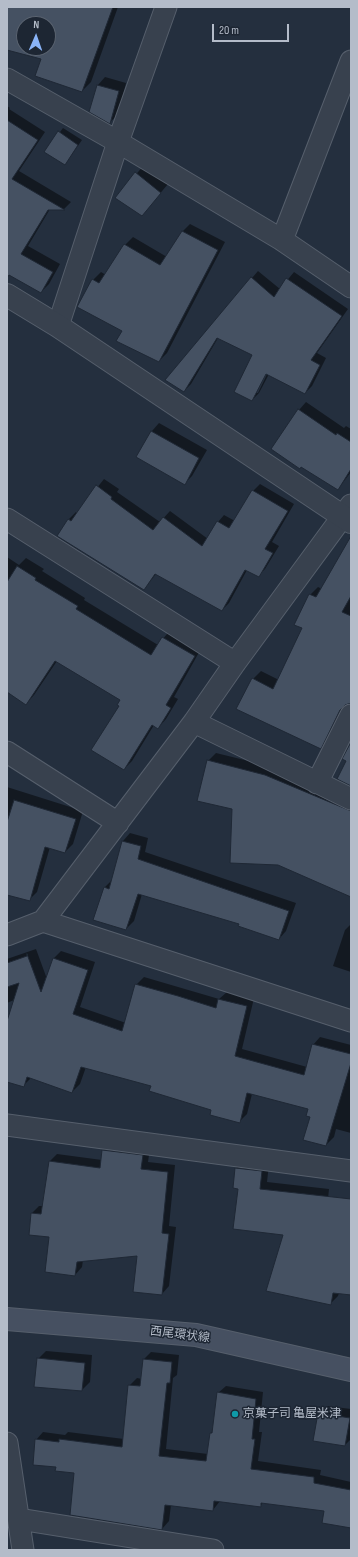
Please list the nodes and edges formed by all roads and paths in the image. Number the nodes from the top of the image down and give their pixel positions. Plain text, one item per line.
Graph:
1 (166, 7) edge
2 (349, 73) edge
3 (7, 79) edge
4 (118, 142) junction
5 (282, 240) junction
6 (351, 287) edge
7 (7, 295) edge
8 (58, 326) junction
9 (348, 515) edge
10 (7, 519) edge
11 (235, 663) junction
12 (351, 715) edge
13 (194, 722) junction
14 (7, 752) edge
15 (317, 783) junction
16 (351, 799) edge
17 (118, 822) junction
18 (43, 921) junction
19 (7, 935) edge
20 (351, 1021) edge
21 (7, 1125) edge
22 (351, 1171) edge
23 (7, 1319) edge
24 (351, 1370) edge
25 (7, 1443) edge
26 (19, 1519) junction
27 (23, 1550) edge
28 (213, 1550) edge

1 - 4 street
2 - 5 street
3 - 4 street
4 - 5 street
4 - 8 street
5 - 6 street
7 - 8 street
8 - 9 street
9 - 11 street
10 - 11 street
11 - 13 street
12 - 15 street
13 - 15 street
13 - 17 street
14 - 17 street
15 - 16 street
17 - 18 street
18 - 19 street
18 - 20 street
21 - 22 street
23 - 24 main road, 西尾環状線
25 - 26 street
26 - 27 street
26 - 28 street

